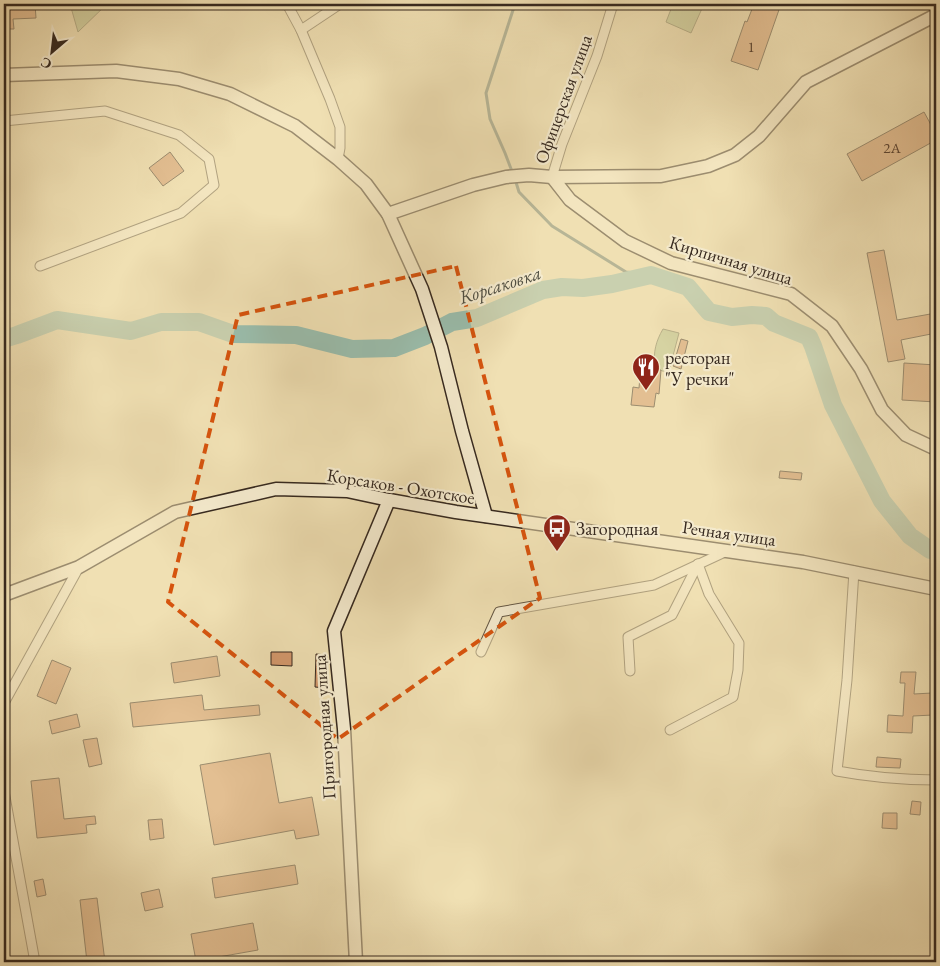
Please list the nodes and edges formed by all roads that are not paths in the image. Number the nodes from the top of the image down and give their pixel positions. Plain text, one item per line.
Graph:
1 (287, 4) edge
2 (340, 4) edge
3 (613, 4) edge
4 (936, 15) edge
5 (301, 30) junction
6 (4, 75) edge
7 (4, 121) edge
8 (338, 159) junction
9 (552, 177) junction
10 (388, 214) junction
11 (40, 266) dead end
12 (936, 449) edge
13 (389, 500) junction
14 (486, 516) junction
15 (728, 551) junction
16 (698, 564) junction
17 (78, 567) junction
18 (854, 571) junction
19 (936, 589) edge
20 (4, 595) edge
21 (481, 652) dead end
22 (630, 671) dead end
23 (4, 703) edge
24 (670, 730) dead end
25 (936, 780) edge
26 (4, 791) edge
27 (35, 962) edge
28 (356, 962) edge

1 - 5 street
2 - 5 street
3 - 9 street, Офицерская улица
4 - 9 street
5 - 8 street
6 - 8 street
7 - 11 street
8 - 10 street
9 - 10 street
9 - 12 street, Кирпичная улица
10 - 14 street
13 - 14 street, Корсаков - Охотское
13 - 17 street, Корсаков - Охотское
13 - 28 street, Пригородная улица
14 - 15 street, Речная улица
15 - 16 street
15 - 18 street, Речная улица
16 - 21 street
16 - 22 street
16 - 24 street
17 - 20 street, Корсаков - Охотское
17 - 23 street
18 - 19 street, Речная улица
18 - 25 street
26 - 27 street

